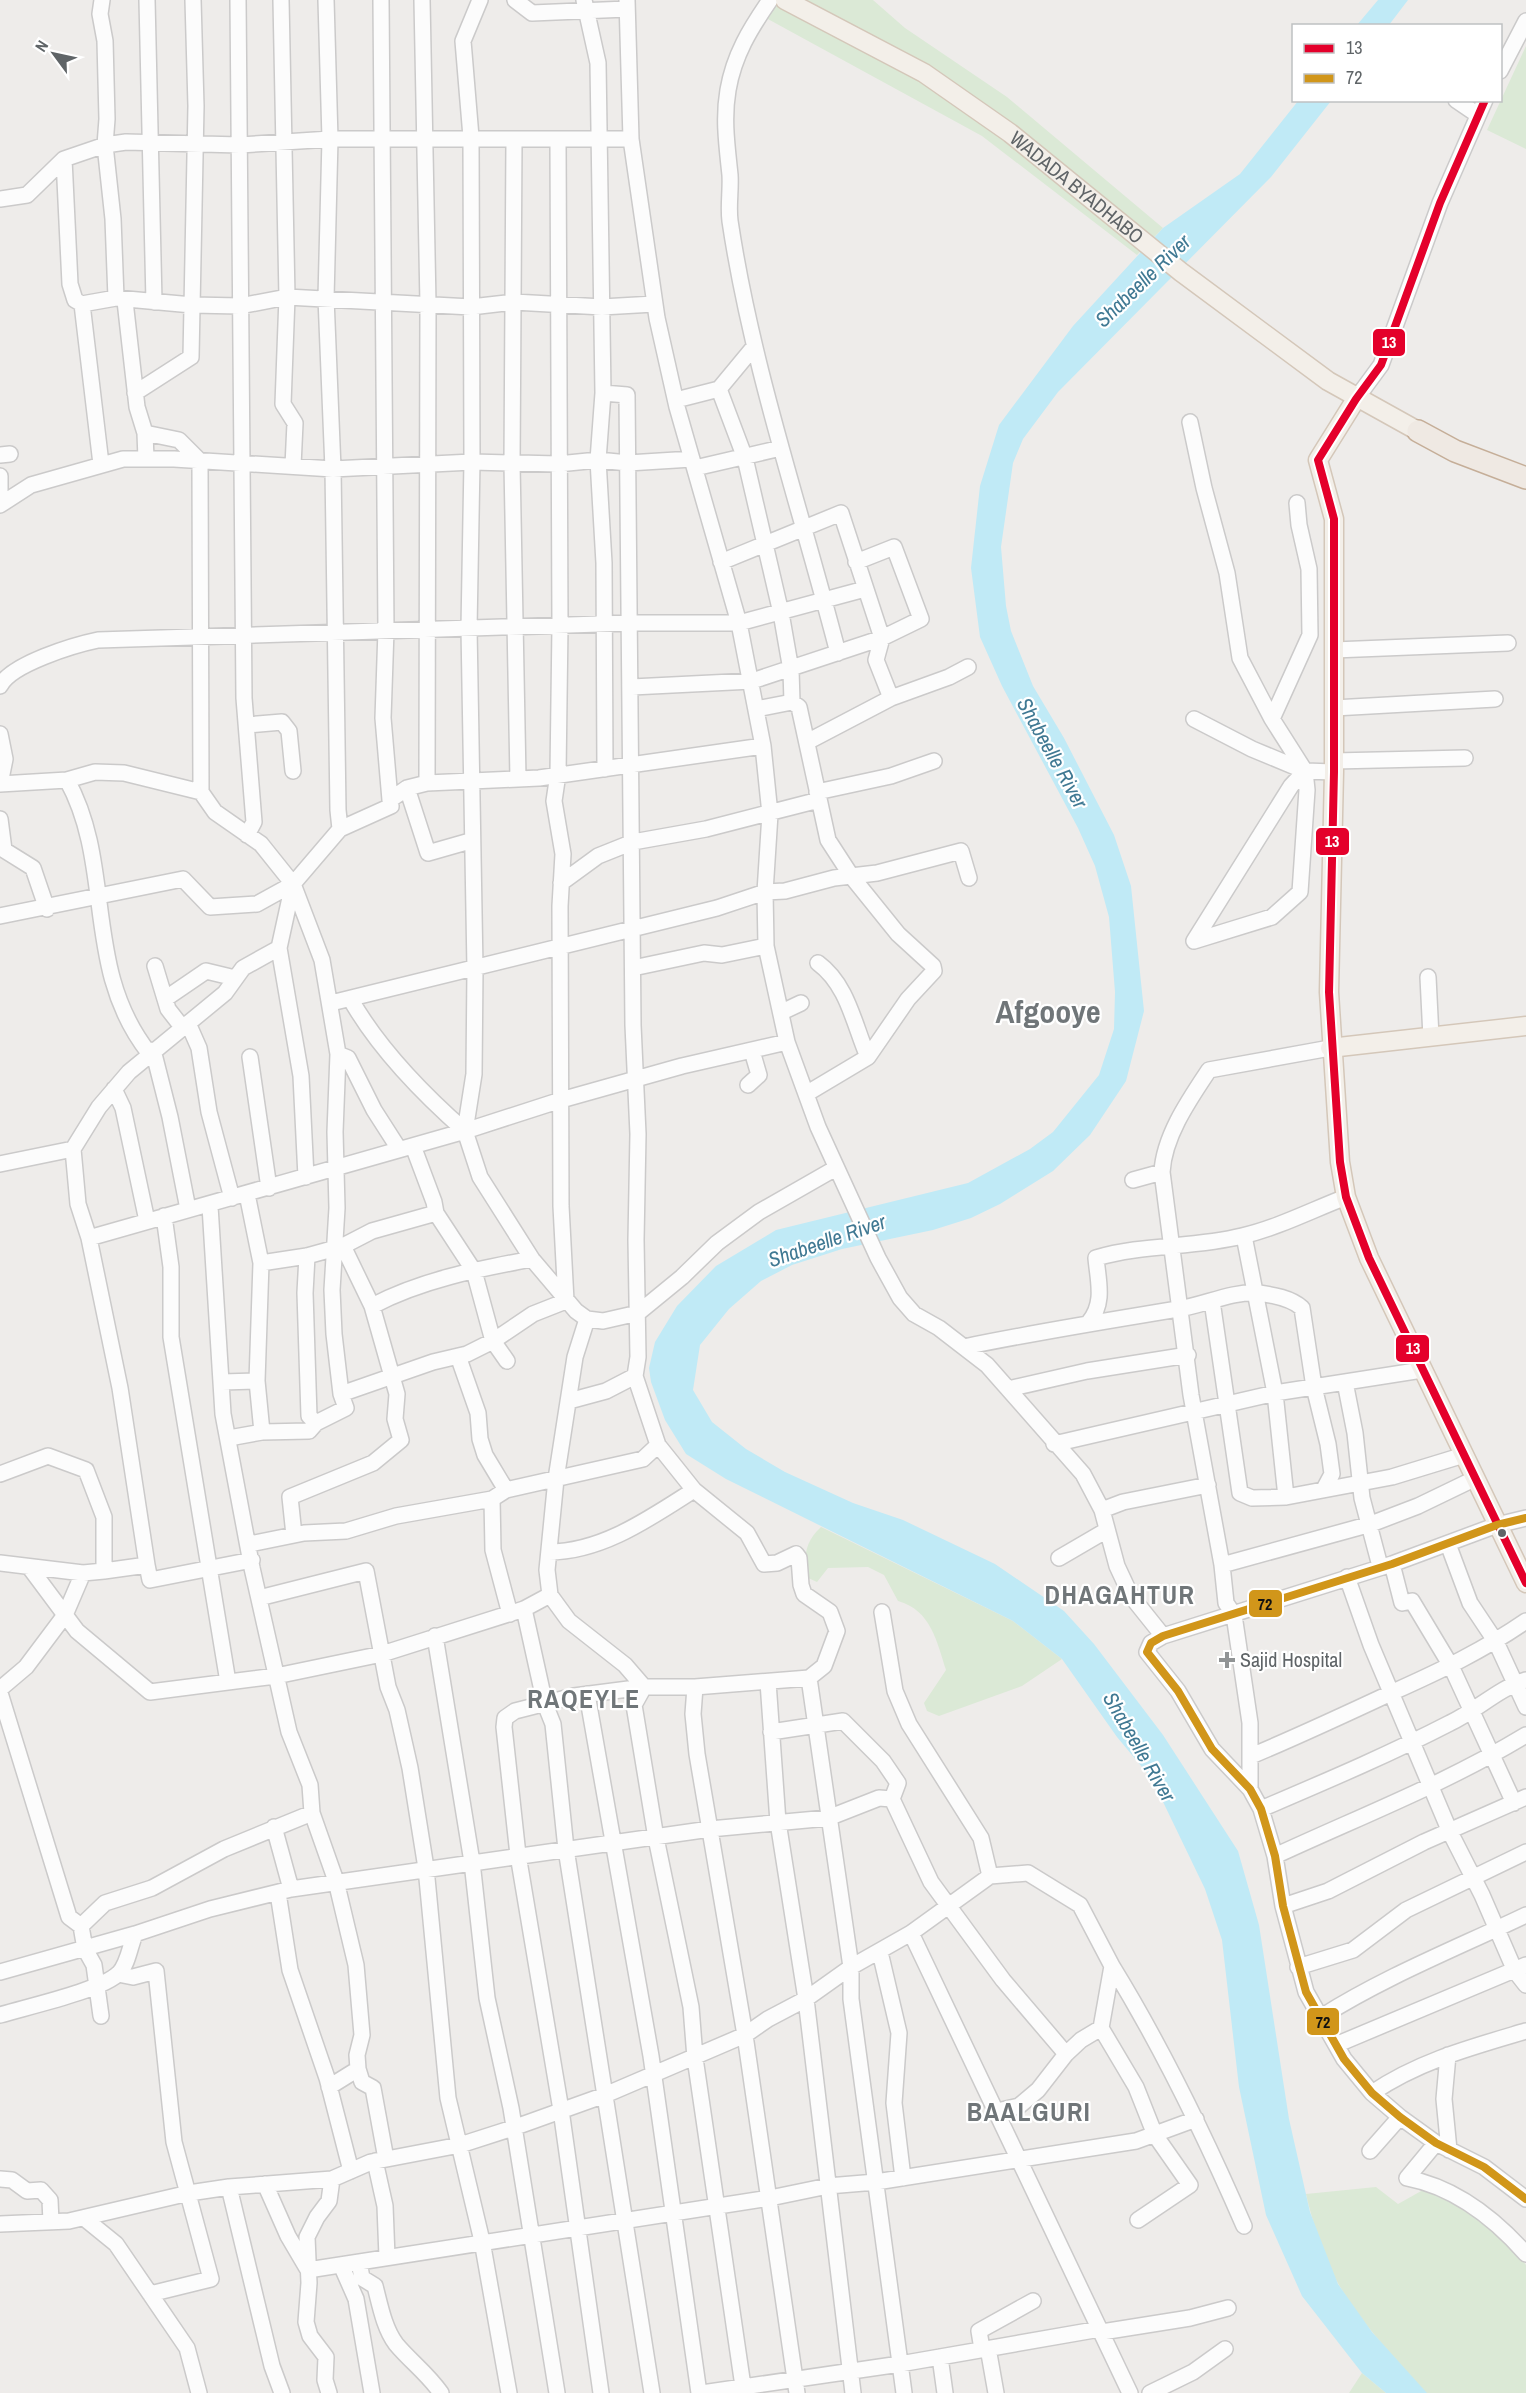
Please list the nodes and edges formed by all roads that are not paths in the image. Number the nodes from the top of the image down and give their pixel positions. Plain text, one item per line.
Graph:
1 (102, 0) edge
2 (147, 0) edge
3 (194, 0) edge
4 (238, 0) edge
5 (281, 0) edge
6 (326, 0) edge
7 (381, 0) edge
8 (422, 0) edge
9 (480, 0) edge
10 (515, 0) edge
11 (770, 0) edge
12 (784, 0) edge
13 (584, 4) edge
14 (627, 4) edge
15 (1526, 21) edge
16 (1502, 67) edge
17 (1451, 102) edge
18 (1482, 107) edge
19 (471, 137) junction
20 (330, 139) junction
21 (381, 139) junction
22 (631, 139) junction
23 (425, 140) junction
24 (514, 140) junction
25 (599, 140) junction
26 (283, 141) junction
27 (558, 141) junction
28 (149, 142) junction
29 (195, 143) junction
30 (105, 145) junction
31 (240, 145) junction
32 (64, 159) junction
33 (0, 199) edge
34 (287, 297) junction
35 (327, 298) junction
36 (121, 299) junction
37 (154, 302) junction
38 (514, 302) junction
39 (382, 303) junction
40 (428, 303) junction
41 (559, 303) junction
42 (82, 304) junction
43 (654, 304) junction
44 (192, 305) junction
45 (240, 306) junction
46 (471, 306) junction
47 (602, 307) junction
48 (753, 348) junction
49 (719, 389) junction
50 (135, 393) junction
51 (603, 393) junction
52 (1356, 399) junction
53 (676, 400) junction
54 (1190, 422) dead end
55 (1418, 431) junction
56 (145, 433) junction
57 (782, 448) junction
58 (745, 458) junction
59 (146, 459) junction
60 (598, 460) junction
61 (200, 461) junction
62 (472, 462) junction
63 (426, 463) junction
64 (628, 463) junction
65 (693, 463) junction
66 (101, 464) junction
67 (241, 464) junction
68 (512, 464) junction
69 (558, 464) junction
70 (384, 465) junction
71 (293, 466) junction
72 (1526, 466) edge
73 (333, 469) junction
74 (0, 476) edge
75 (1526, 478) edge
76 (0, 500) edge
77 (1297, 503) dead end
78 (0, 505) edge
79 (805, 528) junction
80 (765, 545) junction
81 (721, 562) junction
82 (856, 562) junction
83 (865, 589) junction
84 (825, 600) junction
85 (781, 613) junction
86 (630, 623) junction
87 (739, 623) junction
88 (603, 625) junction
89 (560, 626) junction
90 (469, 628) junction
91 (427, 629) junction
92 (516, 629) junction
93 (386, 630) junction
94 (336, 632) junction
95 (245, 634) junction
96 (200, 636) junction
97 (882, 638) junction
98 (1508, 643) dead end
99 (1334, 650) junction
100 (838, 653) junction
101 (968, 666) dead end
102 (791, 670) junction
103 (752, 681) junction
104 (0, 686) edge
105 (632, 687) junction
106 (891, 698) junction
107 (1495, 699) dead end
108 (792, 702) junction
109 (1334, 708) junction
110 (756, 709) junction
111 (1194, 719) dead end
112 (1272, 719) junction
113 (247, 725) junction
114 (0, 734) edge
115 (807, 742) junction
116 (763, 746) junction
117 (1465, 758) dead end
118 (934, 761) dead end
119 (632, 767) junction
120 (1334, 767) junction
121 (605, 769) junction
122 (293, 771) dead end
123 (1305, 771) junction
124 (558, 774) junction
125 (518, 779) junction
126 (67, 780) junction
127 (473, 782) junction
128 (427, 783) junction
129 (0, 784) edge
130 (407, 788) junction
131 (201, 792) junction
132 (818, 796) junction
133 (390, 800) junction
134 (770, 814) junction
135 (0, 819) edge
136 (340, 829) junction
137 (248, 835) junction
138 (470, 841) junction
139 (633, 842) junction
140 (852, 877) junction
141 (969, 878) dead end
142 (561, 883) junction
143 (293, 884) junction
144 (765, 892) junction
145 (97, 897) junction
146 (47, 909) junction
147 (0, 916) edge
148 (633, 930) junction
149 (766, 946) junction
150 (560, 947) junction
151 (279, 948) junction
152 (818, 963) dead end
153 (155, 966) dead end
154 (633, 968) junction
155 (474, 969) junction
156 (1428, 977) dead end
157 (235, 978) junction
158 (165, 999) junction
159 (351, 1000) junction
160 (331, 1003) junction
161 (801, 1003) dead end
162 (782, 1012) junction
163 (185, 1025) junction
164 (1526, 1026) edge
165 (1431, 1037) junction
166 (787, 1042) junction
167 (1330, 1048) junction
168 (752, 1051) junction
169 (151, 1052) junction
170 (338, 1054) junction
171 (250, 1057) dead end
172 (868, 1058) junction
173 (637, 1079) junction
174 (748, 1085) dead end
175 (114, 1089) junction
176 (807, 1094) junction
177 (561, 1100) junction
178 (465, 1131) junction
179 (406, 1147) junction
180 (73, 1149) junction
181 (0, 1164) edge
182 (337, 1167) junction
183 (837, 1168) junction
184 (1162, 1172) junction
185 (306, 1176) junction
186 (1133, 1180) dead end
187 (269, 1188) junction
188 (240, 1196) junction
189 (1346, 1197) junction
190 (210, 1206) junction
191 (188, 1209) junction
192 (436, 1213) junction
193 (164, 1216) junction
194 (147, 1221) junction
195 (1244, 1236) junction
196 (89, 1238) junction
197 (338, 1247) junction
198 (1172, 1248) junction
199 (307, 1256) junction
200 (532, 1259) junction
201 (261, 1263) junction
202 (474, 1271) junction
203 (1258, 1293) junction
204 (566, 1301) junction
205 (1212, 1301) junction
206 (372, 1306) junction
207 (1180, 1309) junction
208 (638, 1313) junction
209 (587, 1319) junction
210 (1089, 1322) junction
211 (493, 1341) junction
212 (964, 1347) junction
213 (1188, 1355) junction
214 (458, 1356) junction
215 (507, 1361) dead end
216 (1422, 1370) junction
217 (635, 1376) junction
218 (393, 1377) junction
219 (257, 1381) junction
220 (222, 1382) junction
221 (1345, 1382) junction
222 (1314, 1387) junction
223 (1008, 1389) junction
224 (1275, 1393) junction
225 (341, 1394) junction
226 (569, 1401) junction
227 (1227, 1404) junction
228 (1195, 1411) junction
229 (316, 1423) junction
230 (262, 1432) junction
231 (229, 1438) junction
232 (1054, 1444) junction
233 (658, 1445) junction
234 (1464, 1455) junction
235 (0, 1474) edge
236 (1476, 1478) junction
237 (556, 1479) junction
238 (1360, 1481) junction
239 (1208, 1485) junction
240 (1324, 1489) junction
241 (506, 1490) junction
242 (694, 1490) junction
243 (1286, 1497) junction
244 (492, 1499) junction
245 (1102, 1510) junction
246 (1526, 1518) edge
247 (1371, 1524) junction
248 (1497, 1525) junction
249 (1107, 1530) junction
250 (294, 1535) junction
251 (1448, 1544) junction
252 (251, 1552) junction
253 (549, 1552) junction
254 (1059, 1558) dead end
255 (0, 1563) edge
256 (147, 1564) junction
257 (1222, 1565) junction
258 (1386, 1565) junction
259 (30, 1568) junction
260 (209, 1568) junction
261 (105, 1571) junction
262 (83, 1573) junction
263 (1524, 1574) edge
264 (1347, 1577) junction
265 (549, 1595) junction
266 (259, 1598) junction
267 (517, 1611) junction
268 (882, 1612) dead end
269 (65, 1615) junction
270 (1234, 1615) junction
271 (1526, 1621) edge
272 (435, 1635) junction
273 (1164, 1636) junction
274 (1496, 1642) junction
275 (382, 1654) junction
276 (1451, 1666) junction
277 (276, 1676) junction
278 (809, 1678) junction
279 (228, 1682) junction
280 (768, 1682) junction
281 (1520, 1682) edge
282 (644, 1687) junction
283 (695, 1688) junction
284 (0, 1691) edge
285 (1393, 1692) junction
286 (587, 1694) junction
287 (545, 1704) junction
288 (1526, 1707) edge
289 (1471, 1713) junction
290 (817, 1725) junction
291 (771, 1732) junction
292 (1526, 1735) edge
293 (1412, 1743) junction
294 (1492, 1755) junction
295 (1251, 1756) junction
296 (1430, 1785) junction
297 (1250, 1789) junction
298 (892, 1799) junction
299 (1520, 1800) edge
300 (1261, 1809) junction
301 (312, 1813) junction
302 (828, 1818) junction
303 (778, 1822) junction
304 (274, 1827) junction
305 (710, 1829) junction
306 (1450, 1832) junction
307 (656, 1838) junction
308 (612, 1843) junction
309 (566, 1849) junction
310 (1526, 1852) edge
311 (518, 1855) junction
312 (1275, 1856) junction
313 (472, 1862) junction
314 (426, 1868) junction
315 (990, 1876) junction
316 (1472, 1876) junction
317 (336, 1881) junction
318 (284, 1891) junction
319 (948, 1905) junction
320 (1283, 1906) junction
321 (1526, 1915) edge
322 (81, 1926) junction
323 (1496, 1929) junction
324 (910, 1933) junction
325 (135, 1934) junction
326 (85, 1949) junction
327 (880, 1952) junction
328 (1112, 1966) junction
329 (851, 1967) junction
330 (1298, 1967) junction
331 (1521, 1968) edge
332 (0, 1972) edge
333 (118, 1974) junction
334 (97, 1985) junction
335 (1526, 1985) edge
336 (806, 1999) junction
337 (0, 2015) edge
338 (101, 2016) dead end
339 (1321, 2017) junction
340 (1101, 2028) junction
341 (1526, 2031) edge
342 (745, 2035) junction
343 (1338, 2044) junction
344 (1065, 2054) junction
345 (1448, 2055) junction
346 (695, 2058) junction
347 (358, 2069) junction
348 (652, 2075) junction
349 (329, 2087) junction
350 (1372, 2093) junction
351 (605, 2095) junction
352 (561, 2110) junction
353 (997, 2111) junction
354 (1400, 2117) junction
355 (1196, 2119) junction
356 (513, 2128) junction
357 (1155, 2135) junction
358 (460, 2145) junction
359 (1443, 2146) junction
360 (1370, 2151) dead end
361 (1020, 2159) junction
362 (380, 2160) junction
363 (351, 2171) junction
364 (903, 2178) junction
365 (0, 2179) edge
366 (332, 2179) junction
367 (876, 2182) junction
368 (264, 2184) junction
369 (828, 2186) junction
370 (229, 2187) junction
371 (189, 2193) junction
372 (770, 2198) junction
373 (1526, 2199) edge
374 (718, 2205) junction
375 (671, 2212) junction
376 (84, 2218) junction
377 (1138, 2220) dead end
378 (625, 2221) junction
379 (51, 2222) junction
380 (0, 2223) edge
381 (1244, 2226) dead end
382 (578, 2227) junction
383 (530, 2235) junction
384 (482, 2241) junction
385 (1526, 2254) edge
386 (387, 2257) junction
387 (359, 2262) junction
388 (341, 2265) junction
389 (308, 2270) junction
390 (150, 2294) junction
391 (1033, 2301) dead end
392 (1228, 2308) dead end
393 (1101, 2331) junction
394 (985, 2349) junction
395 (1225, 2349) dead end
396 (940, 2358) junction
397 (900, 2364) junction
398 (850, 2370) junction
399 (796, 2385) edge
400 (744, 2389) edge
401 (199, 2393) edge
402 (282, 2393) edge
403 (329, 2393) edge
404 (372, 2393) edge
405 (441, 2393) edge
406 (509, 2393) edge
407 (557, 2393) edge
408 (601, 2393) edge
409 (652, 2393) edge
410 (701, 2393) edge
411 (853, 2393) edge
412 (904, 2393) edge
413 (945, 2393) edge
414 (996, 2393) edge
415 (1130, 2393) edge
416 (1150, 2393) edge

1 - 30 street
2 - 28 street
3 - 29 street
4 - 31 street
5 - 26 street
6 - 20 street
7 - 21 street
8 - 23 street
9 - 19 street
10 - 13 street
11 - 48 street
12 - 52 main road, WADADA BYADHABO
13 - 14 street
13 - 25 street
14 - 22 street
15 - 16 street
17 - 18 street
18 - 52 street
19 - 23 street
19 - 24 street
19 - 46 street
20 - 21 street
20 - 26 street
20 - 35 street
21 - 23 street
21 - 39 street
22 - 25 street
22 - 43 street
23 - 40 street
24 - 27 street
24 - 38 street
25 - 27 street
25 - 47 street
26 - 31 street
26 - 34 street
27 - 41 street
28 - 29 street
28 - 30 street
28 - 37 street
29 - 31 street
29 - 44 street
30 - 32 street
30 - 36 street
31 - 45 street
32 - 33 street
32 - 42 street
34 - 35 street
34 - 45 street
34 - 71 street
35 - 39 street
35 - 73 street
36 - 37 street
36 - 42 street
36 - 50 street
37 - 44 street
38 - 41 street
38 - 46 street
38 - 68 street
39 - 40 street
39 - 70 street
40 - 46 street
40 - 63 street
41 - 47 street
41 - 69 street
42 - 66 street
43 - 47 street
43 - 53 street
44 - 45 street
44 - 50 street
45 - 67 street
46 - 62 street
47 - 51 street
48 - 49 street
48 - 57 street
49 - 53 street
49 - 58 street
50 - 56 street
51 - 60 street
51 - 64 street
52 - 55 main road, WADADA BYADHABO
52 - 99 main road
53 - 65 street
54 - 112 street
55 - 72 highway, WADADA BYADHABO
55 - 75 highway, WADADA BYADHABO
56 - 59 street
56 - 61 street
57 - 58 street
57 - 79 street
58 - 65 street
58 - 80 street
59 - 61 street
59 - 66 street
60 - 64 street
60 - 69 street
60 - 88 street
61 - 67 street
61 - 96 street
62 - 63 street
62 - 68 street
62 - 90 street
63 - 70 street
63 - 91 street
64 - 65 street
64 - 86 street
65 - 81 street
66 - 78 street
67 - 71 street
67 - 95 street
68 - 69 street
68 - 92 street
69 - 89 street
70 - 73 street
70 - 93 street
71 - 73 street
73 - 94 street
74 - 76 street
77 - 112 street
79 - 80 street
79 - 82 street
79 - 84 street
80 - 81 street
80 - 85 street
81 - 87 street
82 - 83 street
82 - 97 street
83 - 84 street
83 - 97 street
84 - 85 street
84 - 100 street
85 - 87 street
85 - 102 street
86 - 87 street
86 - 88 street
86 - 105 street
87 - 103 street
88 - 89 street
88 - 121 street
89 - 92 street
89 - 124 street
90 - 91 street
90 - 92 street
90 - 127 street
91 - 93 street
91 - 128 street
92 - 125 street
93 - 94 street
93 - 133 street
94 - 95 street
94 - 136 street
95 - 96 street
95 - 113 street
96 - 104 street
96 - 131 street
97 - 100 street
97 - 106 street
98 - 99 street
99 - 109 main road
100 - 102 street
101 - 106 street
102 - 103 street
102 - 108 street
103 - 105 street
103 - 110 street
105 - 119 street
106 - 115 street
107 - 109 street
108 - 110 street
108 - 115 street
109 - 120 main road
110 - 116 street
111 - 123 street
112 - 123 street
113 - 122 street
113 - 137 street
114 - 129 street
115 - 132 street
116 - 119 street
116 - 134 street
117 - 120 street
118 - 132 street
119 - 121 street
119 - 139 street
120 - 123 street
120 - 167 main road
121 - 124 street
123 - 123 street
124 - 125 street
124 - 142 street
125 - 127 street
126 - 129 street
126 - 131 street
126 - 145 street
127 - 128 street
127 - 138 street
128 - 130 street
130 - 133 street
130 - 138 street
131 - 137 street
132 - 134 street
132 - 140 street
133 - 136 street
134 - 139 street
134 - 144 street
135 - 146 street
136 - 143 street
137 - 143 street
138 - 155 street
139 - 142 street
139 - 148 street
140 - 141 street
140 - 144 street
140 - 172 street
142 - 150 street
143 - 145 street
143 - 151 street
143 - 160 street
144 - 148 street
144 - 149 street
145 - 146 street
145 - 169 street
146 - 147 street
148 - 150 street
148 - 154 street
149 - 154 street
149 - 162 street
150 - 155 street
150 - 177 street
151 - 157 street
151 - 185 street
152 - 172 street
153 - 158 street
154 - 173 street
155 - 159 street
155 - 178 street
156 - 165 street
157 - 158 street
157 - 163 street
158 - 163 street
159 - 160 street
159 - 178 street
160 - 170 street
161 - 162 street
162 - 166 street
163 - 169 street
163 - 188 street
164 - 165 main road
165 - 167 main road
166 - 168 street
166 - 176 street
167 - 184 street
167 - 189 main road
168 - 173 street
168 - 174 street
169 - 175 street
169 - 191 street
170 - 179 street
170 - 182 street
171 - 187 street
172 - 176 street
173 - 177 street
173 - 208 street
175 - 180 street
175 - 194 street
176 - 183 street
177 - 178 street
177 - 204 street
178 - 179 street
178 - 200 street
179 - 182 street
179 - 192 street
180 - 181 street
180 - 196 street
182 - 185 street
182 - 197 street
183 - 208 street
183 - 212 street
184 - 186 street
184 - 198 street
185 - 187 street
187 - 188 street
188 - 190 street
188 - 201 street
189 - 195 street
189 - 216 main road
190 - 191 street
190 - 220 street
191 - 193 street
192 - 197 street
192 - 202 street
193 - 194 street
193 - 260 street
194 - 196 street
195 - 198 street
195 - 203 street
196 - 256 street
197 - 199 street
197 - 206 street
197 - 225 street
198 - 207 street
198 - 210 street
199 - 201 street
199 - 229 street
200 - 202 street
200 - 204 street
201 - 219 street
202 - 206 street
202 - 211 street
203 - 205 street
203 - 222 street
203 - 224 street
204 - 209 street
204 - 211 street
205 - 207 street
205 - 227 street
206 - 218 street
207 - 210 street
207 - 213 street
208 - 209 street
208 - 217 street
209 - 226 street
210 - 212 street
211 - 214 street
211 - 215 street
212 - 223 street
213 - 223 street
213 - 228 street
214 - 218 street
214 - 241 street
216 - 221 street
216 - 234 main road
217 - 226 street
217 - 233 street
218 - 225 street
218 - 250 street
219 - 220 street
219 - 230 street
220 - 231 street
221 - 222 street
221 - 238 street
222 - 224 street
222 - 240 street
223 - 232 street
224 - 227 street
224 - 243 street
225 - 229 street
226 - 237 street
227 - 228 street
227 - 243 street
228 - 232 street
228 - 239 street
229 - 230 street
230 - 231 street
231 - 252 street
232 - 245 street
233 - 237 street
233 - 242 street
234 - 236 main road
234 - 238 street
235 - 261 street
236 - 247 street
236 - 248 main road
237 - 241 street
237 - 253 street
238 - 240 street
238 - 247 street
239 - 245 street
239 - 257 street
240 - 243 street
241 - 244 street
242 - 253 street
242 - 278 street
244 - 250 street
244 - 267 street
245 - 249 street
246 - 248 street
247 - 257 street
247 - 258 street
248 - 251 street
248 - 263 main road
249 - 254 street
249 - 273 street
250 - 252 street
251 - 258 street
251 - 274 street
252 - 260 street
252 - 266 street
253 - 265 street
255 - 259 street
256 - 260 street
256 - 261 street
257 - 270 street
258 - 264 street
258 - 276 street
259 - 262 street
259 - 269 street
260 - 279 street
261 - 262 street
262 - 269 street
264 - 270 street
264 - 285 street
265 - 267 street
265 - 282 street
266 - 275 street
266 - 277 street
267 - 272 street
267 - 287 street
268 - 315 street
269 - 279 street
269 - 284 street
270 - 273 street
270 - 295 street
271 - 274 street
272 - 275 street
272 - 313 street
273 - 297 street
274 - 276 street
274 - 281 street
275 - 277 street
275 - 314 street
276 - 285 street
276 - 289 street
277 - 279 street
277 - 301 street
278 - 280 street
278 - 290 street
280 - 283 street
280 - 291 street
281 - 288 street
281 - 289 street
282 - 283 street
282 - 286 street
282 - 307 street
283 - 305 street
284 - 322 street
285 - 293 street
285 - 295 street
286 - 287 street
286 - 308 street
287 - 309 street
287 - 311 street
289 - 293 street
289 - 294 street
290 - 291 street
290 - 298 street
290 - 302 street
291 - 303 street
292 - 294 street
293 - 296 street
293 - 300 street
294 - 296 street
294 - 299 street
295 - 297 street
296 - 306 street
296 - 312 street
297 - 300 street
298 - 302 street
298 - 319 street
299 - 306 street
300 - 312 street
301 - 304 street
301 - 317 street
302 - 303 street
302 - 329 street
303 - 305 street
303 - 336 street
304 - 318 street
304 - 322 street
305 - 307 street
305 - 342 street
306 - 316 street
306 - 320 street
307 - 308 street
307 - 346 street
308 - 309 street
308 - 348 street
309 - 311 street
309 - 351 street
310 - 316 street
311 - 313 street
311 - 352 street
312 - 320 street
313 - 314 street
313 - 356 street
314 - 317 street
314 - 358 street
315 - 319 street
315 - 328 street
316 - 323 street
316 - 330 street
317 - 318 street
317 - 347 street
318 - 325 street
318 - 349 street
319 - 324 street
319 - 344 street
320 - 330 street
321 - 323 street
322 - 326 street
323 - 331 street
323 - 339 street
324 - 327 street
324 - 353 street
325 - 326 street
325 - 333 street
326 - 332 street
326 - 334 street
327 - 329 street
327 - 364 street
328 - 340 street
328 - 355 street
329 - 336 street
329 - 367 street
330 - 339 street
331 - 335 street
331 - 343 street
333 - 334 street
333 - 371 street
334 - 337 street
334 - 338 street
336 - 342 street
336 - 369 street
339 - 343 street
340 - 344 street
340 - 357 street
341 - 345 street
342 - 346 street
342 - 372 street
343 - 350 street
344 - 353 street
345 - 350 street
345 - 359 street
346 - 348 street
346 - 374 street
347 - 349 street
347 - 362 street
348 - 351 street
348 - 375 street
349 - 363 street
350 - 354 street
351 - 352 street
351 - 378 street
352 - 356 street
352 - 382 street
353 - 361 street
354 - 359 street
354 - 360 street
355 - 357 street
355 - 381 street
356 - 358 street
356 - 383 street
357 - 361 street
357 - 377 street
358 - 362 street
358 - 384 street
359 - 373 street
359 - 385 street
361 - 364 street
361 - 393 street
362 - 363 street
362 - 386 street
363 - 366 street
364 - 367 street
365 - 379 street
366 - 368 street
366 - 389 street
367 - 369 street
367 - 397 street
368 - 370 street
368 - 389 street
369 - 372 street
369 - 398 street
370 - 371 street
370 - 402 street
371 - 376 street
371 - 390 street
372 - 374 street
372 - 399 street
374 - 375 street
374 - 400 street
375 - 378 street
375 - 410 street
376 - 379 street
376 - 390 street
378 - 382 street
378 - 409 street
379 - 380 street
382 - 383 street
382 - 408 street
383 - 384 street
383 - 407 street
384 - 386 street
384 - 406 street
386 - 387 street
387 - 388 street
387 - 405 street
388 - 389 street
388 - 404 street
389 - 403 street
390 - 401 street
391 - 394 street
392 - 393 street
393 - 394 street
393 - 415 street
394 - 396 street
394 - 414 street
395 - 416 street
396 - 397 street
396 - 413 street
397 - 398 street
397 - 412 street
398 - 399 street
398 - 411 street
399 - 400 street
400 - 410 street

